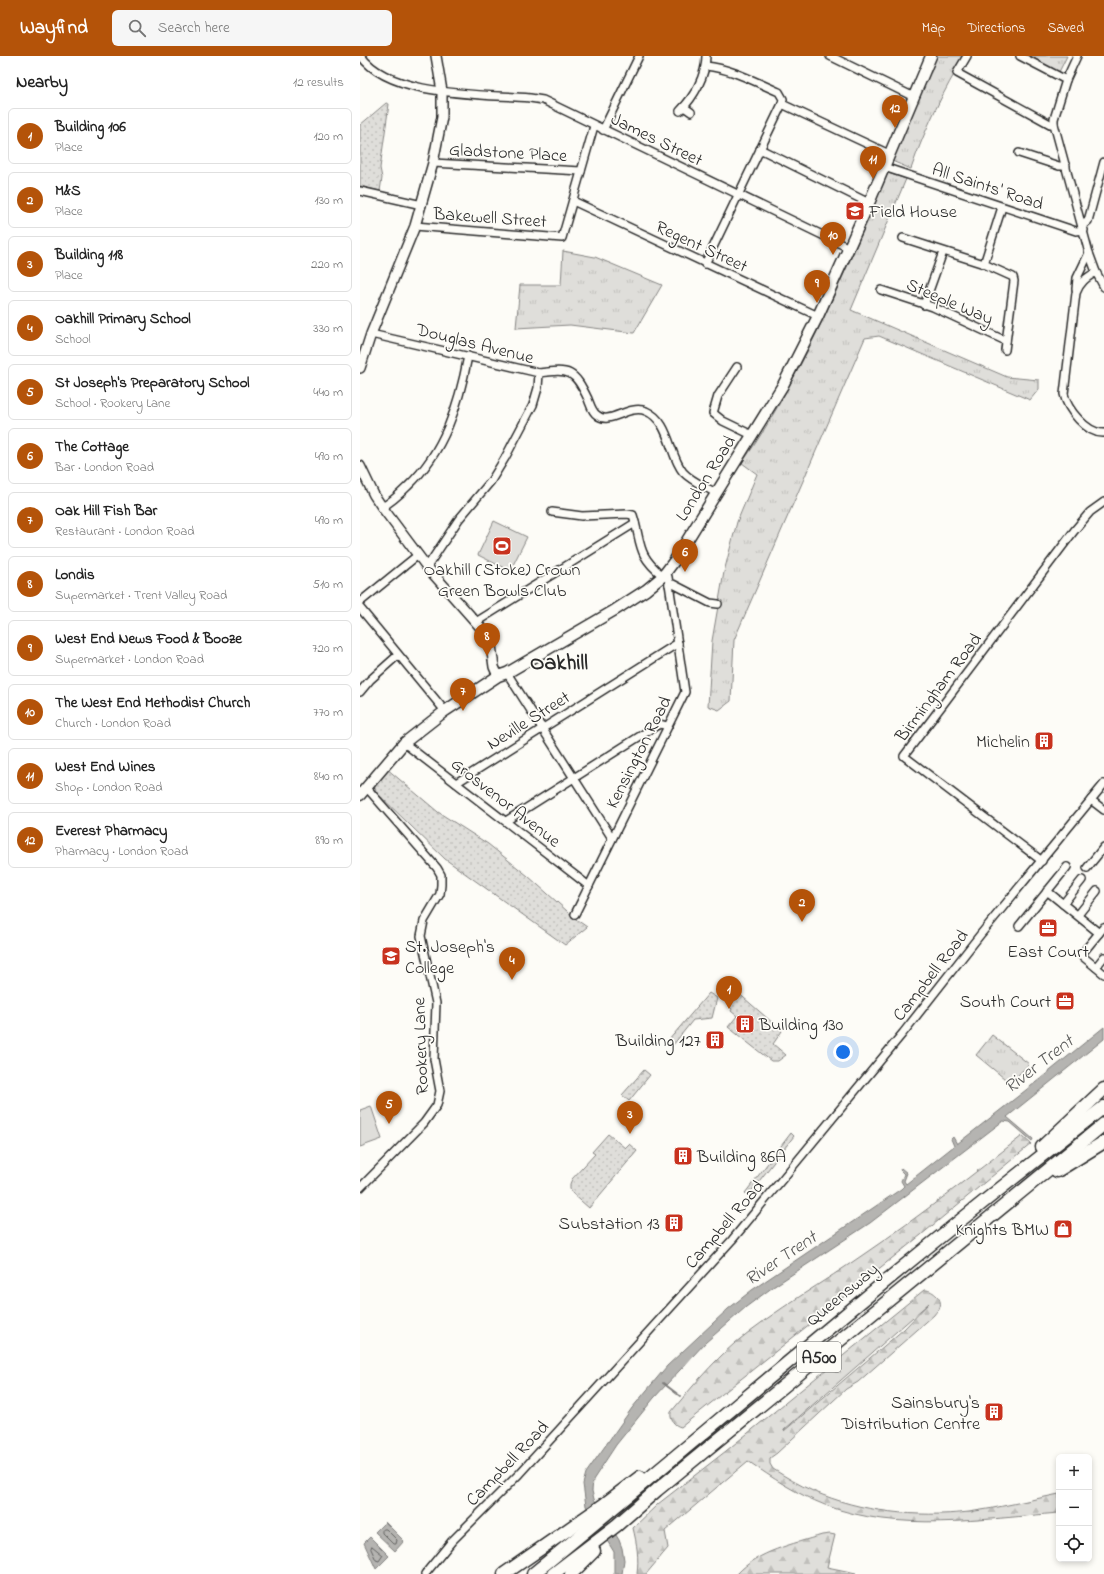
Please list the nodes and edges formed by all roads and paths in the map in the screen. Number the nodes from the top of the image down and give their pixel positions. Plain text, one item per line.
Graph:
1 (361, 56) edge
2 (436, 56) edge
3 (639, 56) edge
4 (706, 56) edge
5 (830, 56) edge
6 (931, 56) edge
7 (967, 56) edge
8 (1020, 56) edge
9 (1077, 56) edge
10 (706, 66) junction
11 (1066, 80) junction
12 (442, 91) junction
13 (914, 97) junction
14 (782, 104) junction
15 (690, 112) dead end
16 (1054, 124) junction
17 (594, 126) junction
18 (603, 130) junction
19 (760, 149) junction
20 (1019, 153) dead end
21 (889, 154) junction
22 (1104, 162) edge
23 (433, 163) junction
24 (1066, 166) junction
25 (884, 167) junction
26 (581, 170) junction
27 (360, 190) edge
28 (739, 195) junction
29 (573, 201) junction
30 (869, 203) junction
31 (422, 205) junction
32 (1002, 207) junction
33 (415, 226) junction
34 (1083, 228) junction
35 (903, 238) dead end
36 (849, 248) junction
37 (943, 252) junction
38 (1089, 253) junction
39 (705, 264) junction
40 (984, 264) junction
41 (1096, 272) junction
42 (1104, 287) edge
43 (881, 290) dead end
44 (1076, 293) junction
45 (924, 304) junction
46 (818, 316) junction
47 (371, 334) junction
48 (1006, 341) junction
49 (1005, 350) dead end
50 (468, 356) junction
51 (737, 367) dead end
52 (360, 368) edge
53 (538, 374) junction
54 (1104, 434) edge
55 (752, 436) junction
56 (360, 466) edge
57 (716, 493) junction
58 (1104, 502) edge
59 (382, 507) junction
60 (552, 512) dead end
61 (635, 523) junction
62 (418, 554) junction
63 (427, 567) junction
64 (664, 574) junction
65 (669, 585) junction
66 (360, 602) edge
67 (718, 604) dead end
68 (360, 608) edge
69 (476, 622) junction
70 (678, 643) junction
71 (398, 655) junction
72 (502, 675) junction
73 (360, 692) edge
74 (445, 711) junction
75 (667, 726) junction
76 (542, 728) junction
77 (404, 743) junction
78 (574, 778) junction
79 (456, 783) junction
80 (1104, 784) edge
81 (363, 791) edge
82 (1091, 800) junction
83 (1104, 810) edge
84 (506, 821) junction
85 (612, 838) junction
86 (1104, 847) edge
87 (1042, 861) junction
88 (1067, 867) dead end
89 (1088, 868) dead end
90 (1082, 880) dead end
91 (589, 886) junction
92 (1047, 891) junction
93 (1097, 891) dead end
94 (1063, 904) junction
95 (575, 914) dead end
96 (1078, 916) junction
97 (1019, 926) dead end
98 (1102, 930) edge
99 (1104, 957) edge
100 (1096, 967) junction
101 (1104, 974) edge
102 (1104, 1089) edge
103 (1104, 1095) edge
104 (1104, 1107) edge
105 (1104, 1124) edge
106 (1057, 1132) junction
107 (1104, 1134) edge
108 (1104, 1142) edge
109 (360, 1188) edge
110 (999, 1189) junction
111 (1005, 1205) junction
112 (584, 1525) junction
113 (595, 1546) junction
114 (425, 1574) edge
115 (504, 1574) edge
116 (533, 1574) edge
117 (554, 1574) edge
118 (571, 1574) edge

1 - 12 street, James Street
2 - 12 street
3 - 18 street
4 - 10 street
5 - 13 street
6 - 13 main road, London Road
7 - 16 street
8 - 11 street
9 - 11 street
10 - 14 street
10 - 15 street
11 - 16 street
12 - 17 street, James Street
12 - 23 street
13 - 21 main road, London Road
14 - 19 street
14 - 21 street
16 - 24 street
17 - 18 street, James Street
17 - 26 street
18 - 28 street, James Street
19 - 28 street
19 - 30 street
20 - 24 street
21 - 25 main road, London Road
22 - 34 street
23 - 26 street, Gladstone Place
23 - 31 street
24 - 34 street
25 - 30 main road, London Road
25 - 32 street, All Saints' Road
26 - 29 street
27 - 31 street
28 - 36 street, James Street
28 - 39 street
29 - 33 street, Bakewell Street
29 - 39 street, Regent Street
30 - 36 main road, London Road
31 - 33 street
32 - 34 street, All Saints' Road
32 - 40 street
33 - 47 street
34 - 38 street
35 - 37 street
36 - 46 main road, London Road
37 - 40 street
37 - 45 street
38 - 41 street
38 - 44 street
39 - 46 street, Regent Street
40 - 48 street, Steeple Way
41 - 42 street
41 - 44 street
43 - 45 street, Steeple Way
44 - 54 street
45 - 48 street, Steeple Way
46 - 55 main road, London Road
47 - 50 street, Douglas Avenue
47 - 52 street
48 - 49 street, Steeple Way
50 - 53 street, Douglas Avenue
50 - 59 street
51 - 55 street
53 - 57 street
53 - 63 street, Douglas Avenue
55 - 57 main road, London Road
56 - 59 street
57 - 64 main road, London Road
58 - 87 street, Birmingham Road
59 - 62 street
60 - 61 street
61 - 64 street
61 - 69 street
62 - 63 street
62 - 66 street
63 - 69 street
64 - 65 street, Kensington Road
64 - 72 main road, London Road
65 - 67 street
65 - 70 street, Kensington Road
68 - 71 street
69 - 72 street
70 - 75 street, Kensington Road
70 - 76 street, Neville Street
71 - 73 street
71 - 74 street
72 - 74 main road, London Road
72 - 76 street
74 - 77 main road, London Road
75 - 78 street
75 - 85 street, Kensington Road
76 - 78 street
76 - 79 street, Neville Street
77 - 79 street, Grosvenor Avenue
77 - 81 main road, London Road
78 - 84 street
78 - 85 street
79 - 84 street, Grosvenor Avenue
80 - 82 street, Campbell Road
81 - 109 street, Rookery Lane
82 - 83 street
82 - 87 street, Campbell Road
84 - 91 street, Grosvenor Avenue
85 - 91 street, Kensington Road
86 - 89 street
87 - 114 street, Campbell Road
88 - 92 street
90 - 94 street
91 - 95 street, Kensington Road
92 - 94 street
92 - 97 street
93 - 96 street
94 - 96 street
96 - 98 street
98 - 100 street
99 - 100 street
100 - 101 street
102 - 106 highway
103 - 106 highway
104 - 110 highway, Queensway / A500
105 - 111 highway, Queensway / A500
106 - 110 highway
107 - 111 highway
108 - 111 highway
110 - 112 highway, Queensway / A500
111 - 113 highway, Queensway / A500
112 - 115 highway
112 - 116 highway
113 - 117 highway
113 - 118 highway

